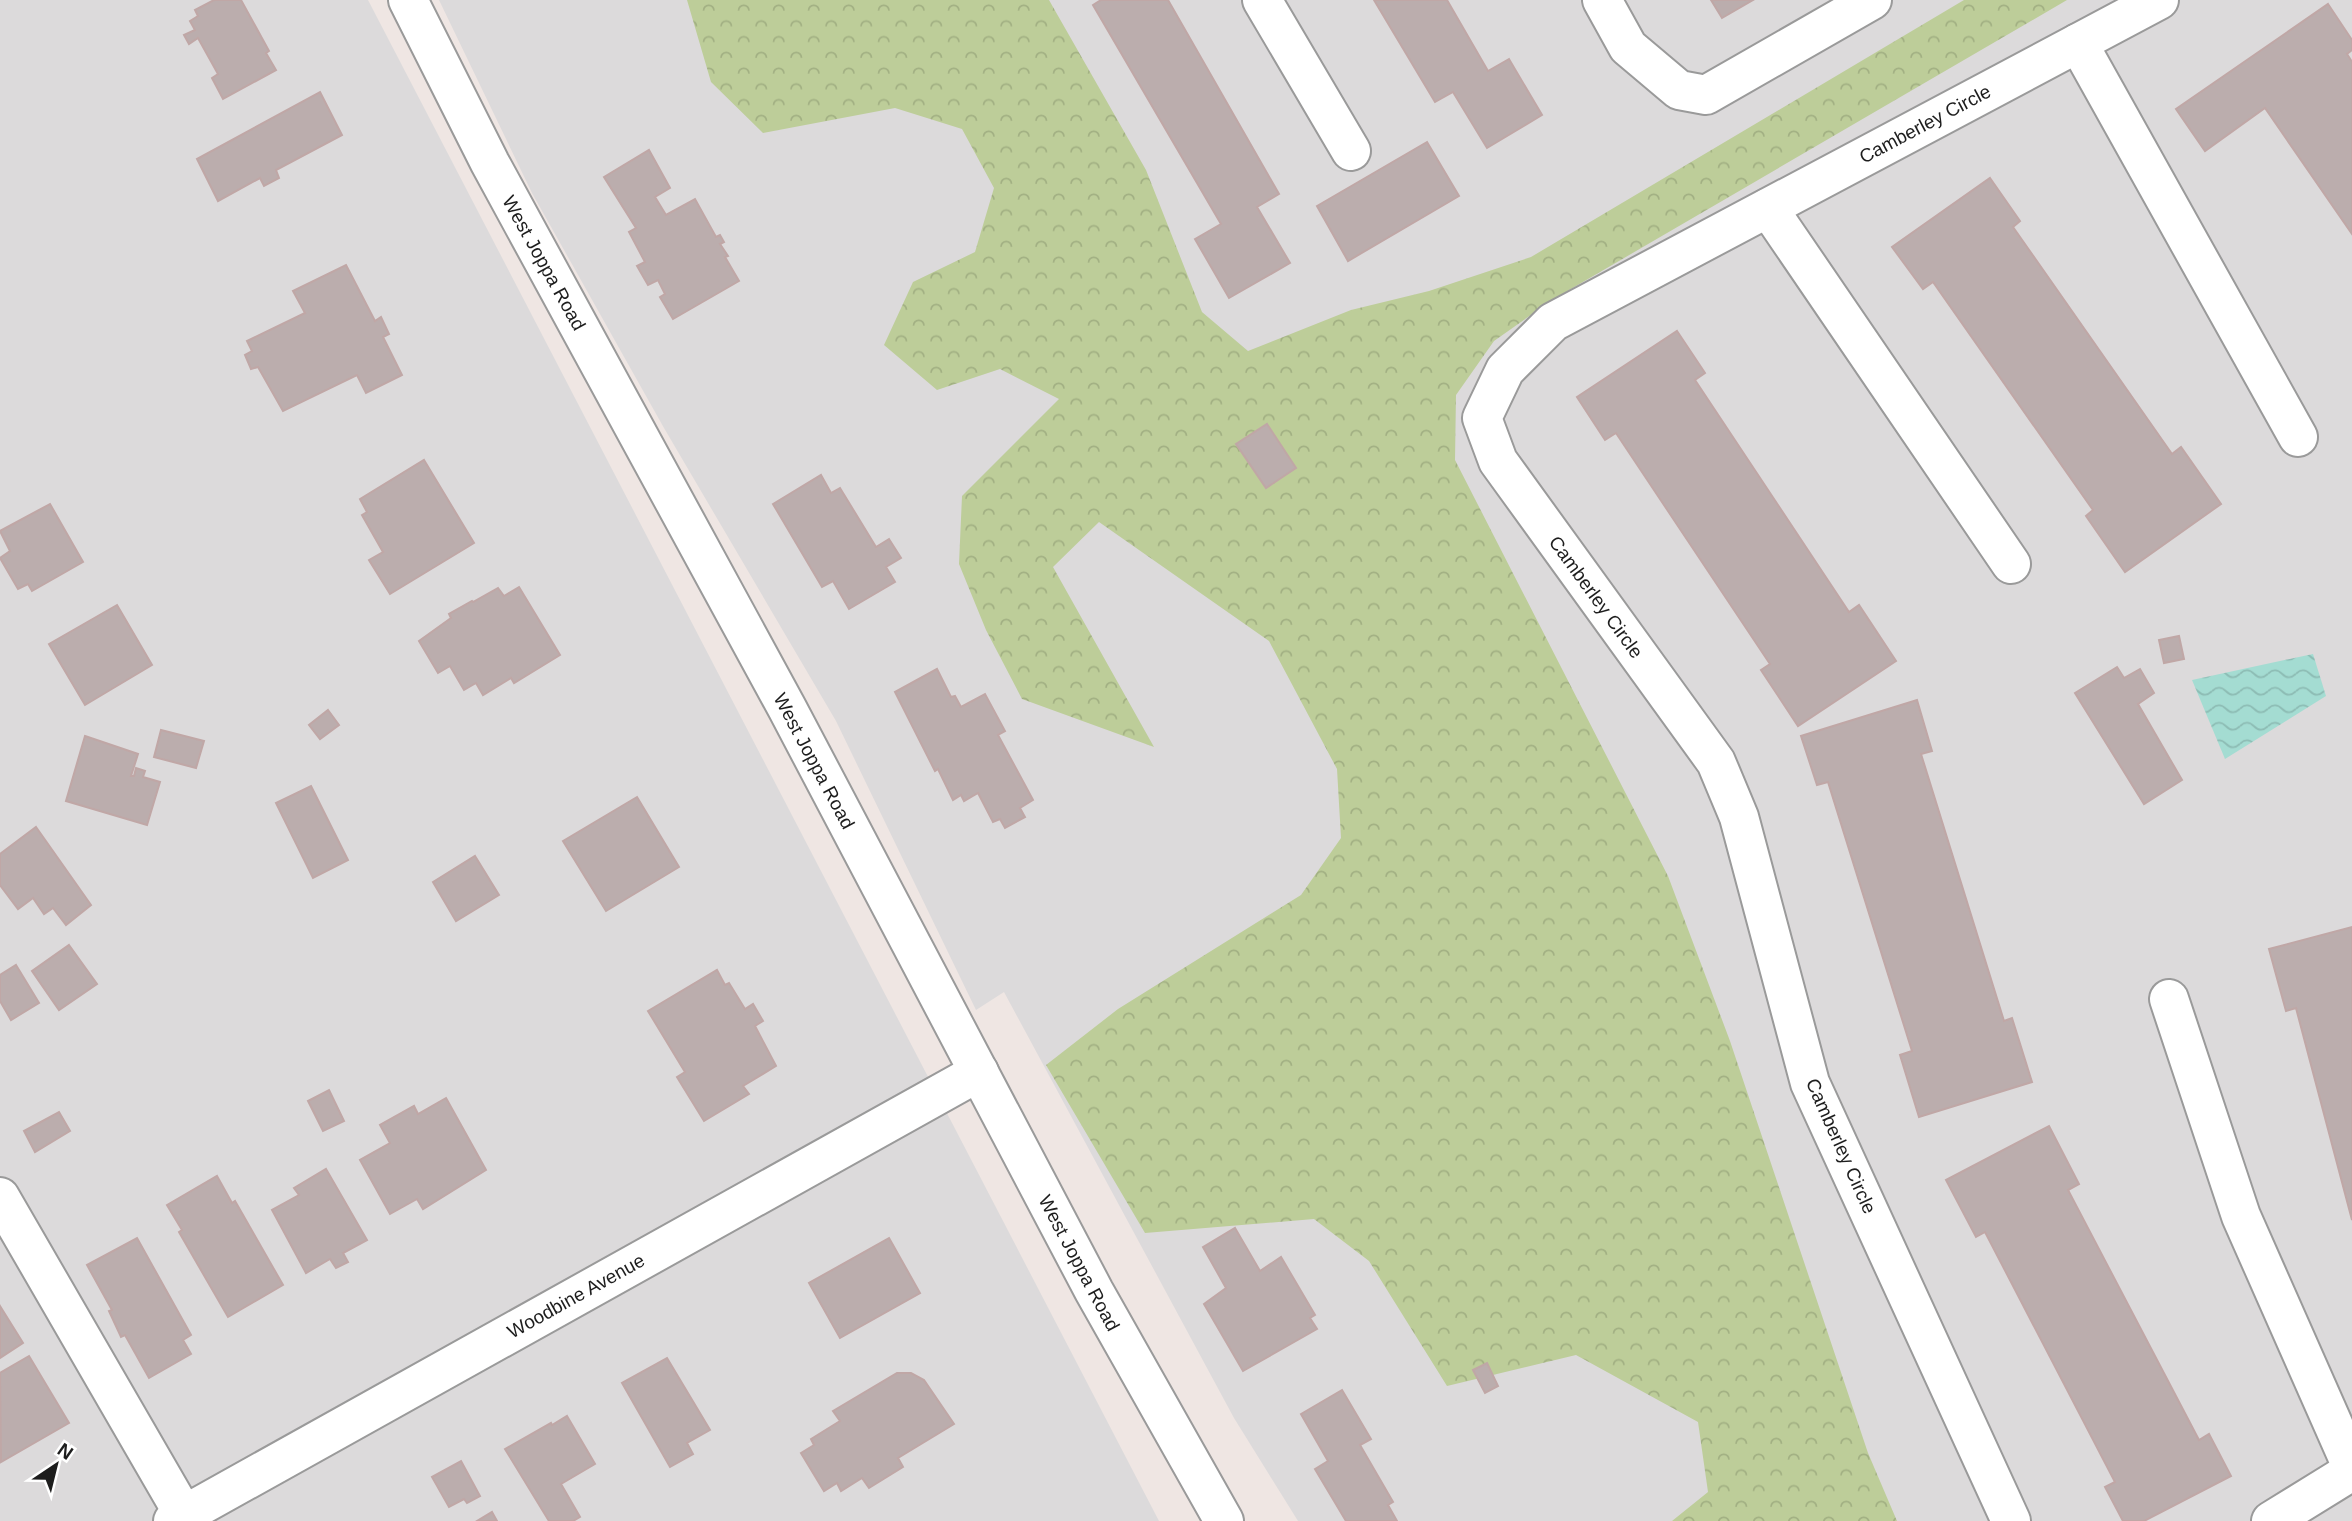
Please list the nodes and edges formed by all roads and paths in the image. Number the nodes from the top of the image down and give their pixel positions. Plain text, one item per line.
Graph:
1 (408, 0) edge
2 (1262, 0) edge
3 (1602, 0) edge
4 (1872, 0) edge
5 (2159, 0) edge
6 (2078, 43) junction
7 (1351, 151) dead end
8 (1768, 208) junction
9 (2298, 437) dead end
10 (2011, 564) dead end
11 (2169, 999) dead end
12 (979, 1072) junction
13 (0, 1197) edge
14 (2352, 1469) edge
15 (179, 1518) edge
16 (1224, 1521) edge
17 (2011, 1521) edge
18 (2271, 1521) edge

1 - 12 street, West Joppa Road
2 - 7 street
3 - 4 street
5 - 6 street, Camberley Circle
6 - 8 street, Camberley Circle
6 - 9 street
8 - 10 street
8 - 17 street, Camberley Circle
11 - 14 street
12 - 15 street, Woodbine Avenue
12 - 16 street, West Joppa Road
13 - 15 street
14 - 18 street

